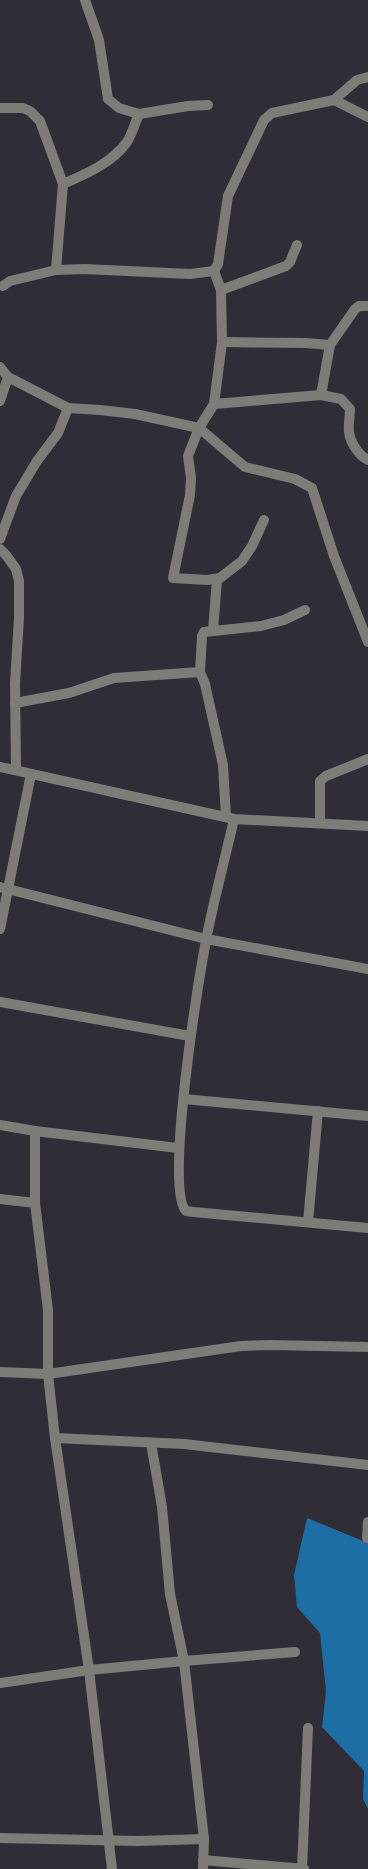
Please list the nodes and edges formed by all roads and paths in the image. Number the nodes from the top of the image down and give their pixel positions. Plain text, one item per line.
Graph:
1 (85, 0) edge
2 (368, 77) edge
3 (334, 100) junction
4 (208, 105) dead end
5 (0, 108) edge
6 (139, 114) junction
7 (368, 117) edge
8 (63, 184) junction
9 (297, 245) dead end
10 (56, 270) junction
11 (214, 271) junction
12 (1, 287) edge
13 (222, 290) junction
14 (368, 306) edge
15 (222, 342) junction
16 (330, 345) junction
17 (0, 367) edge
18 (8, 377) junction
19 (321, 395) junction
20 (0, 401) edge
21 (214, 404) junction
22 (68, 408) junction
23 (199, 428) junction
24 (368, 460) edge
25 (264, 520) dead end
26 (0, 539) edge
27 (0, 549) edge
28 (217, 579) junction
29 (305, 610) dead end
30 (212, 631) junction
31 (368, 642) edge
32 (200, 672) junction
33 (15, 703) junction
34 (368, 760) edge
35 (0, 767) edge
36 (16, 770) junction
37 (31, 774) junction
38 (230, 818) junction
39 (320, 823) junction
40 (368, 826) edge
41 (3, 888) edge
42 (0, 929) edge
43 (206, 939) junction
44 (368, 969) edge
45 (0, 1002) edge
46 (190, 1036) junction
47 (184, 1099) junction
48 (318, 1111) junction
49 (368, 1116) edge
50 (0, 1125) edge
51 (36, 1131) junction
52 (178, 1148) junction
53 (0, 1199) edge
54 (35, 1203) junction
55 (308, 1222) junction
56 (368, 1228) edge
57 (368, 1347) edge
58 (0, 1372) edge
59 (48, 1374) junction
60 (55, 1438) junction
61 (151, 1443) junction
62 (368, 1465) edge
63 (368, 1522) edge
64 (367, 1538) dead end
65 (295, 1652) dead end
66 (184, 1661) junction
67 (89, 1670) junction
68 (0, 1683) edge
69 (308, 1728) dead end
70 (0, 1838) edge
71 (204, 1839) junction
72 (109, 1840) junction
73 (203, 1864) edge
74 (112, 1869) edge
75 (302, 1869) edge

1 - 6 street
2 - 3 street
3 - 7 street
3 - 11 street
4 - 6 street
5 - 8 street
6 - 8 street
8 - 10 street
9 - 13 street
10 - 11 street
10 - 12 street
11 - 13 street
13 - 15 street
14 - 16 street
15 - 16 street
15 - 21 street
16 - 19 street
17 - 18 street
18 - 20 street
18 - 22 street
19 - 21 street
19 - 24 street
21 - 23 street
22 - 23 street
22 - 26 street
23 - 28 street
23 - 31 street
25 - 28 street
27 - 33 street
28 - 30 street
29 - 30 street
30 - 32 street
32 - 33 street
32 - 38 street
33 - 36 street
34 - 39 street
35 - 36 street
36 - 37 street
37 - 38 street
37 - 41 street
38 - 39 street
38 - 43 street
39 - 40 street
41 - 42 street
41 - 43 street
43 - 44 street
43 - 46 street
45 - 46 street
46 - 47 street
47 - 48 street
47 - 52 street
48 - 49 street
48 - 55 street
50 - 51 street
51 - 52 street
51 - 54 street
52 - 55 street
53 - 54 street
54 - 59 street
55 - 56 street
57 - 59 street
58 - 59 street
59 - 60 street
60 - 61 street
60 - 67 street
61 - 62 street
61 - 66 street
63 - 64 street
65 - 66 street
66 - 67 street
66 - 71 street
67 - 68 street
67 - 72 street
69 - 75 street
70 - 72 street
71 - 72 street
71 - 73 street
72 - 74 street
73 - 75 street

